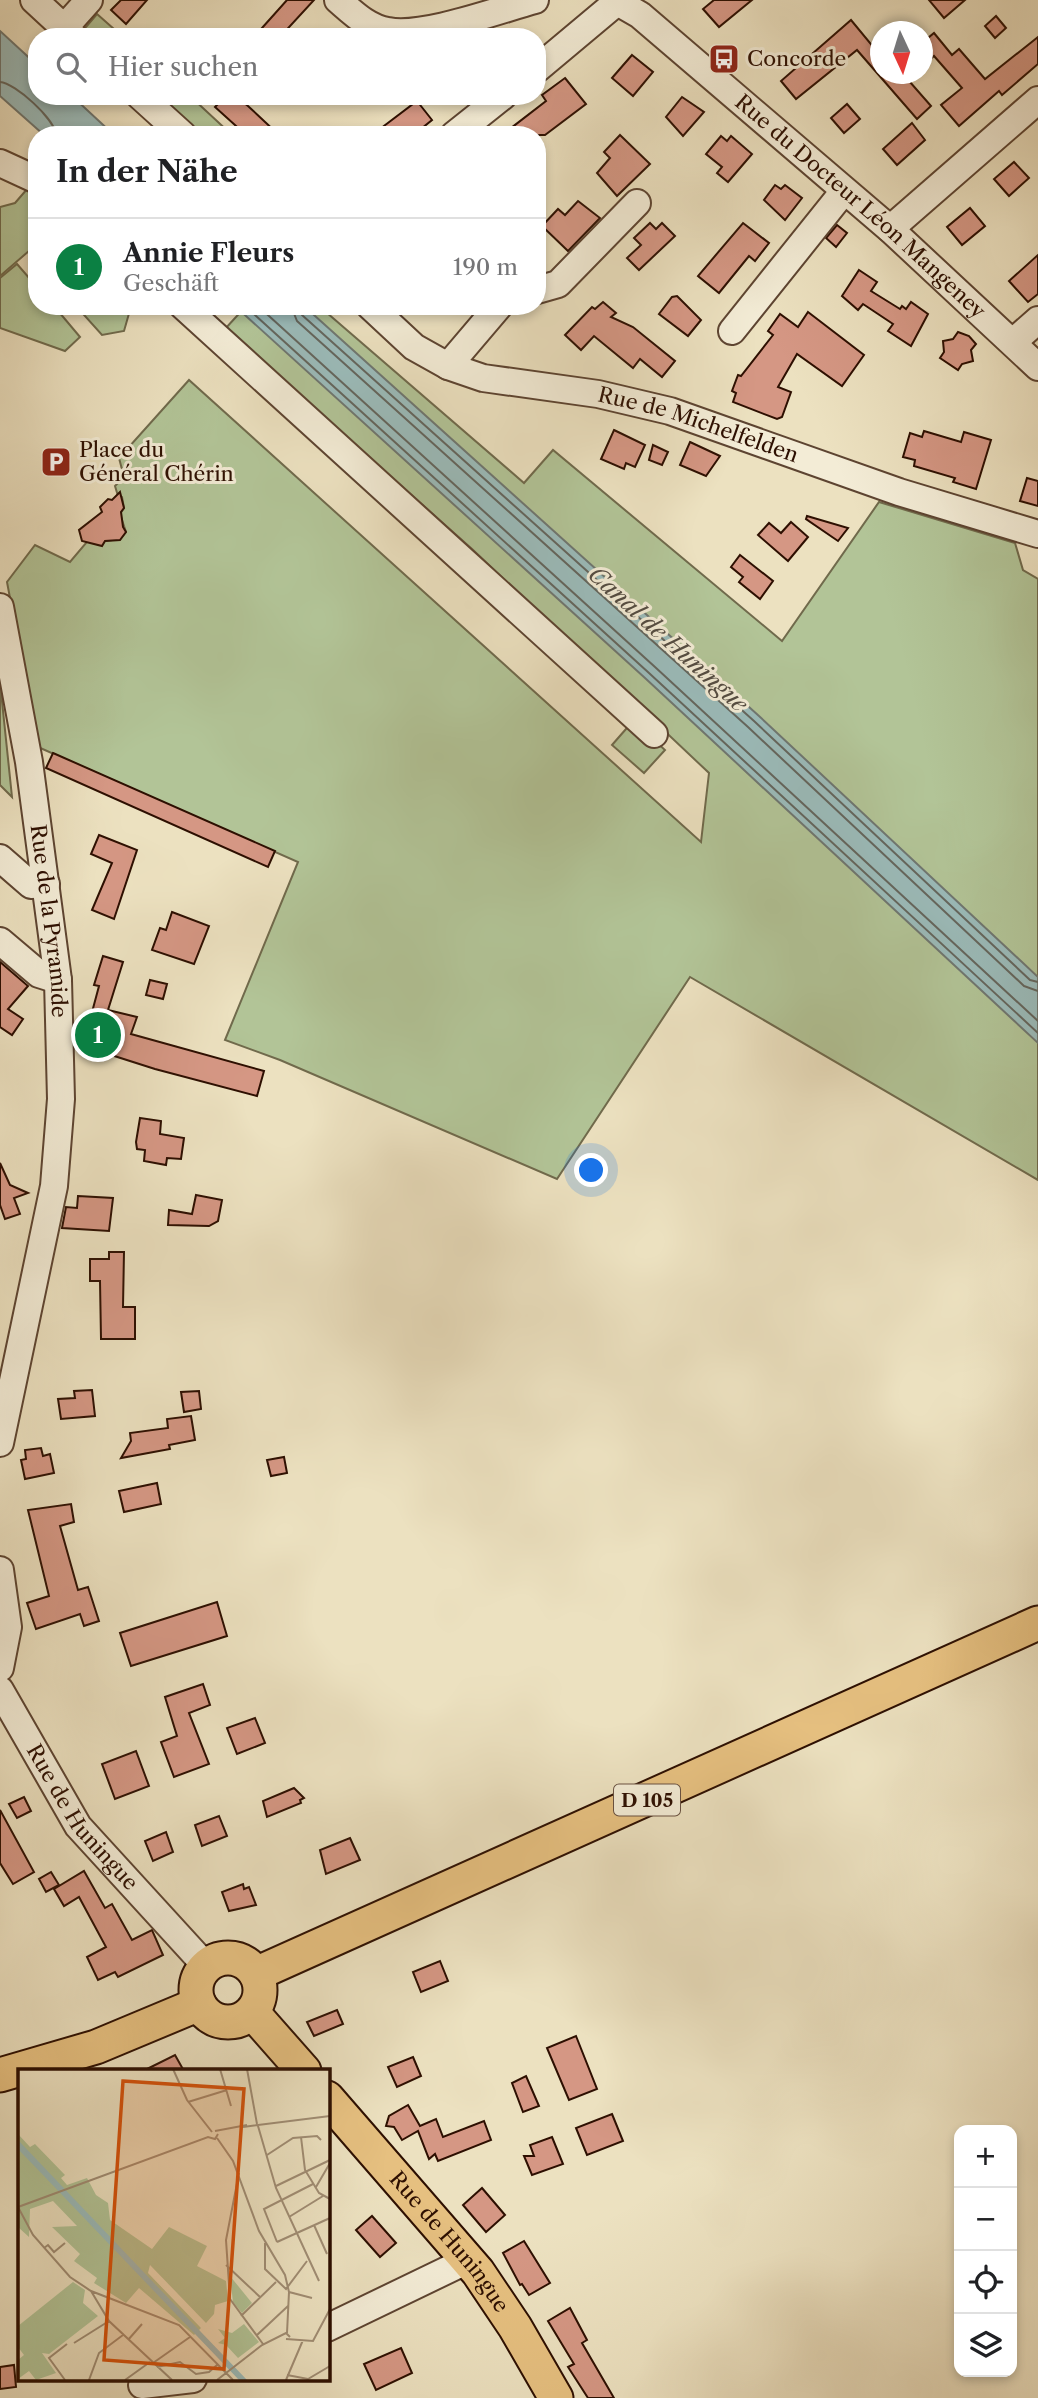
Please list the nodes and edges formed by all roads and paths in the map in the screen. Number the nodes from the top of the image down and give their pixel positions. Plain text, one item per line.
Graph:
1 (34, 0) edge
2 (89, 0) edge
3 (338, 0) edge
4 (535, 0) edge
5 (615, 1) edge
6 (649, 8) edge
7 (65, 28) edge
8 (72, 28) edge
9 (357, 28) edge
10 (430, 28) edge
11 (546, 61) edge
12 (1038, 100) edge
13 (150, 105) edge
14 (492, 105) edge
15 (173, 126) edge
16 (465, 126) edge
17 (0, 163) edge
18 (28, 176) edge
19 (845, 191) junction
20 (637, 203) dead end
21 (890, 229) junction
22 (546, 287) edge
23 (193, 315) edge
24 (380, 315) edge
25 (491, 315) edge
26 (1038, 320) edge
27 (732, 331) dead end
28 (1013, 342) junction
29 (448, 366) junction
30 (1038, 367) edge
31 (1038, 534) edge
32 (0, 607) edge
33 (654, 734) dead end
34 (0, 858) edge
35 (46, 884) junction
36 (0, 941) edge
37 (58, 980) junction
38 (0, 1443) edge
39 (0, 1570) edge
40 (1038, 1623) edge
41 (0, 1668) edge
42 (0, 1690) edge
43 (206, 1966) junction
44 (256, 1974) junction
45 (199, 2004) junction
46 (252, 2012) junction
47 (21, 2069) edge
48 (302, 2069) edge
49 (18, 2070) edge
50 (0, 2075) edge
51 (329, 2100) edge
52 (468, 2260) junction
53 (329, 2327) edge
54 (187, 2380) edge
55 (143, 2387) edge
56 (556, 2398) edge

1 - 7 street
2 - 8 street
3 - 9 street
4 - 10 street
5 - 6 street, Rue du Docteur Léon Mangeney
5 - 11 street
6 - 19 street, Rue du Docteur Léon Mangeney
12 - 21 street
13 - 15 street
14 - 16 street
17 - 18 street
19 - 21 street, Rue du Docteur Léon Mangeney
19 - 27 street
20 - 22 street
21 - 28 street, Rue du Docteur Léon Mangeney
23 - 33 street
24 - 29 street, Rue de Michelfelden
25 - 29 street
26 - 28 street
28 - 30 street, Rue du Docteur Léon Mangeney
29 - 31 street, Rue de Michelfelden
32 - 35 street, Rue de la Pyramide
34 - 35 street
35 - 37 street, Rue de la Pyramide
36 - 37 street
37 - 38 street, Rue de la Pyramide
39 - 41 street
40 - 44 main road, D 105
42 - 43 street, Rue de Huningue
43 - 44 main road
43 - 45 main road
44 - 46 main road
45 - 46 main road
45 - 47 main road
46 - 48 main road
49 - 50 main road
51 - 52 main road, Rue de Huningue
52 - 53 street
52 - 56 main road, Rue de Huningue
54 - 55 street

